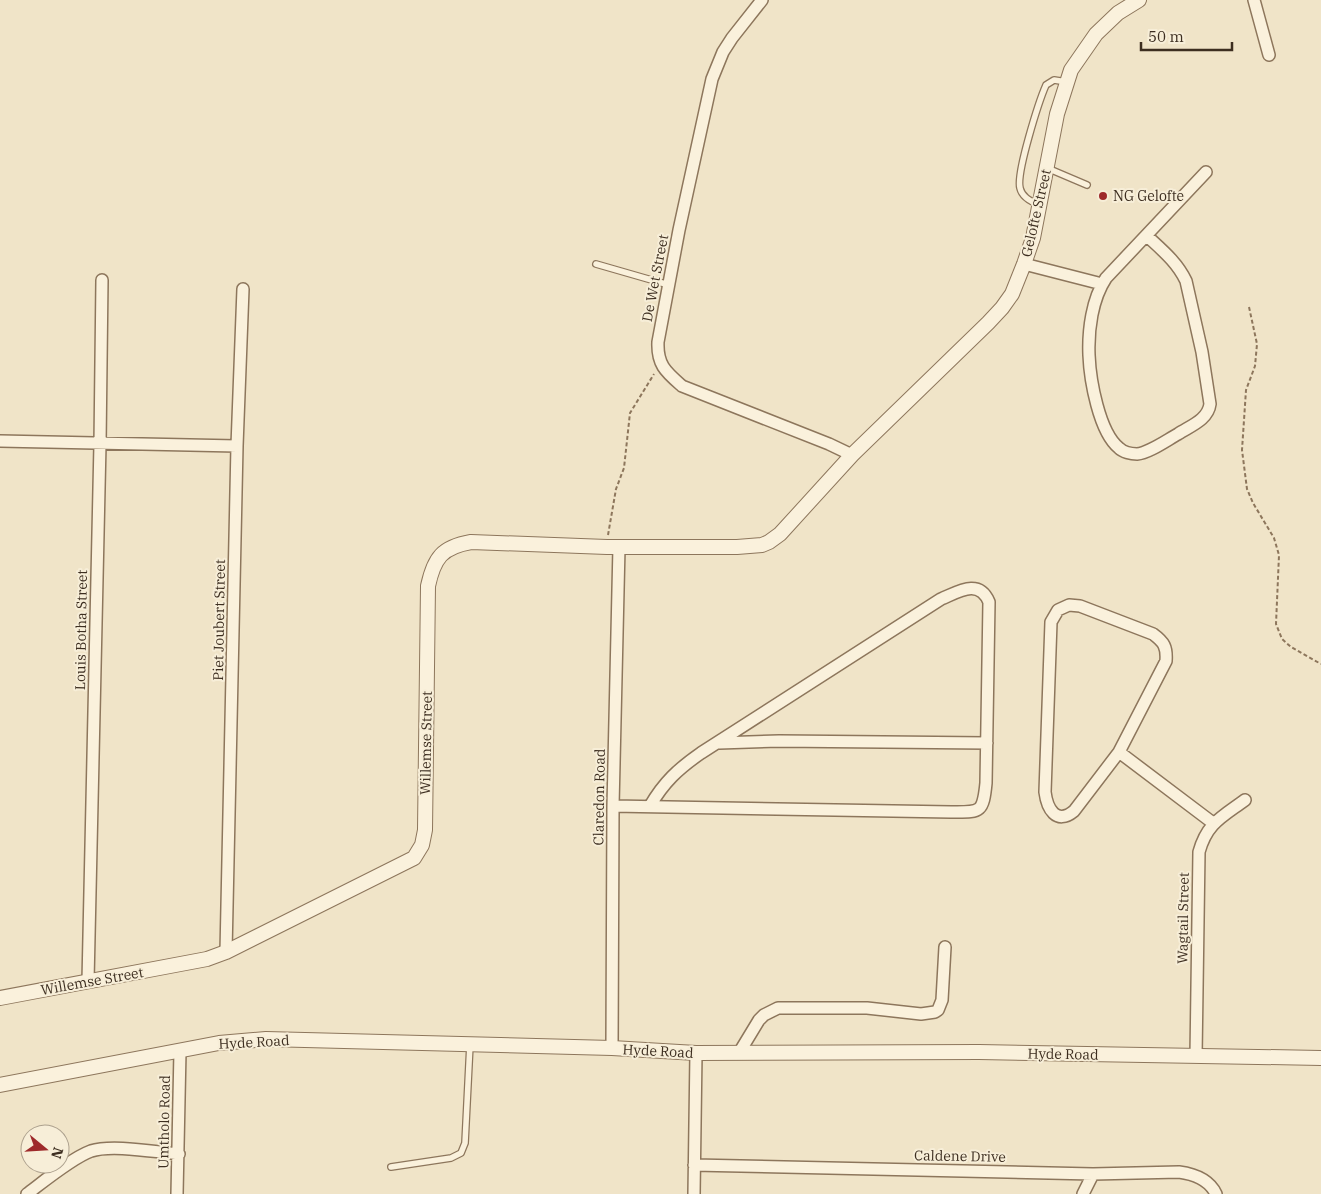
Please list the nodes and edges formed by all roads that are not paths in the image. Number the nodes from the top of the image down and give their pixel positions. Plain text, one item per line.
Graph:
1 (762, 0) edge
2 (1139, 0) edge
3 (1254, 0) edge
4 (1269, 55) dead end
5 (1067, 82) junction
6 (1047, 168) junction
7 (1206, 172) dead end
8 (1087, 185) dead end
9 (1040, 205) junction
10 (1147, 236) junction
11 (596, 264) dead end
12 (1024, 264) junction
13 (102, 280) dead end
14 (1102, 284) junction
15 (669, 285) junction
16 (243, 289) dead end
17 (0, 441) edge
18 (100, 444) junction
19 (237, 446) junction
20 (852, 455) junction
21 (794, 518) joint
22 (613, 547) junction
23 (718, 743) junction
24 (987, 743) junction
25 (1119, 752) junction
26 (1246, 800) dead end
27 (613, 806) junction
28 (650, 806) junction
29 (1213, 823) junction
30 (945, 947) dead end
31 (226, 952) junction
32 (88, 981) junction
33 (0, 998) edge
34 (470, 1044) junction
35 (612, 1048) junction
36 (180, 1051) junction
37 (696, 1053) junction
38 (739, 1053) junction
39 (1196, 1056) junction
40 (1321, 1058) edge
41 (0, 1085) edge
42 (179, 1154) junction
43 (694, 1165) junction
44 (391, 1167) dead end
45 (1093, 1174) junction
46 (27, 1194) edge
47 (177, 1194) edge
48 (694, 1194) edge
49 (1083, 1194) edge
50 (1216, 1194) edge

1 - 15 street, De Wet Street
2 - 5 street, Gelofte Street
3 - 4 street
5 - 6 street, Gelofte Street
5 - 9 lane
6 - 8 lane
6 - 9 street, Gelofte Street
7 - 10 street
9 - 12 street, Gelofte Street
10 - 14 street
10 - 14 street
11 - 15 lane
12 - 14 street
12 - 20 street, Gelofte Street
13 - 18 street, Louis Botha Street
15 - 20 street, De Wet Street
16 - 19 street, Piet Joubert Street
17 - 18 street
18 - 19 street
18 - 32 street, Louis Botha Street
19 - 31 street, Piet Joubert Street
20 - 21 street, Gelofte Street
21 - 22 street, Willemse Street
22 - 27 street, Claredon Road
22 - 31 street, Willemse Street
23 - 24 street
23 - 24 street
23 - 28 street
24 - 28 street
25 - 25 street
25 - 29 street
26 - 29 street, Wagtail Street
27 - 28 street
27 - 35 street, Claredon Road
29 - 39 street, Wagtail Street
30 - 38 street
31 - 32 street, Willemse Street
32 - 33 street, Willemse Street
34 - 35 street, Hyde Road
34 - 36 street, Hyde Road
34 - 44 lane
35 - 37 street, Hyde Road
36 - 41 street, Hyde Road
36 - 42 street, Umtholo Road
37 - 38 street, Hyde Road
37 - 43 street
38 - 39 street, Hyde Road
39 - 40 street, Hyde Road
42 - 46 street
42 - 47 street, Umtholo Road
43 - 45 street, Caldene Drive
43 - 48 street
45 - 49 street
45 - 50 street, Caldene Drive

